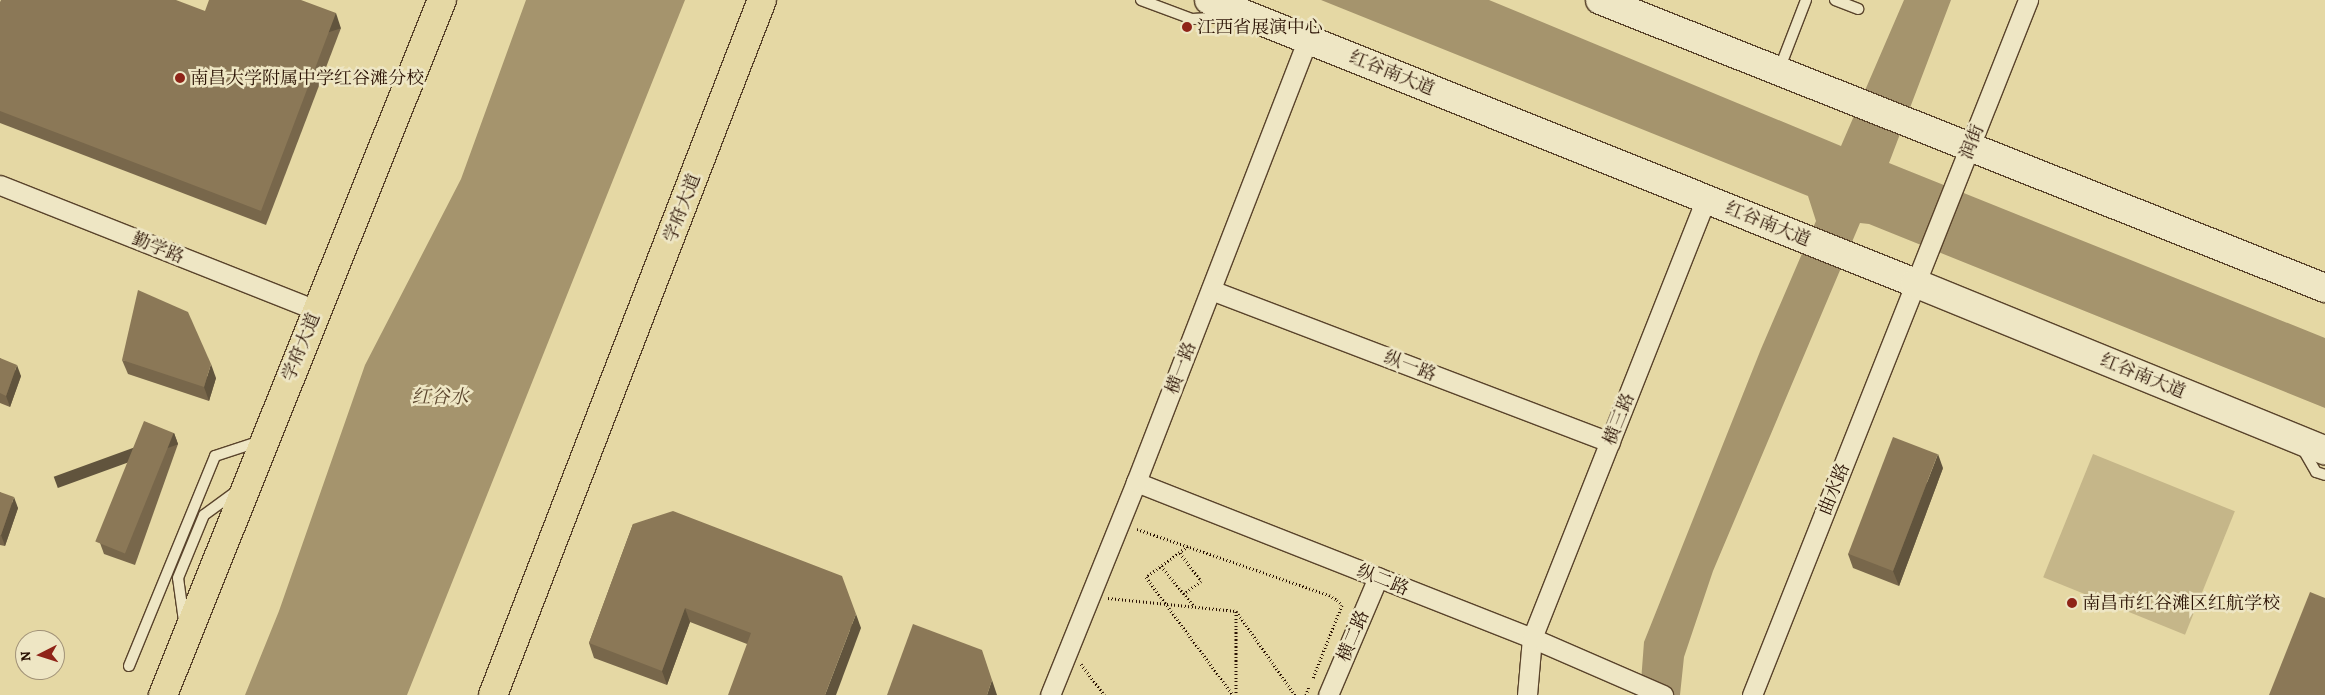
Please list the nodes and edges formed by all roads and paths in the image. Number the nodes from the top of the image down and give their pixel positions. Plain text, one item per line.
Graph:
1 (442, 0) edge
2 (762, 0) edge
3 (1141, 0) edge
4 (1210, 0) edge
5 (1600, 0) edge
6 (1806, 0) edge
7 (1835, 0) edge
8 (2028, 0) edge
9 (1858, 9) dead end
10 (1250, 16) junction
11 (1308, 39) junction
12 (1779, 71) junction
13 (1970, 148) junction
14 (0, 185) edge
15 (1706, 199) junction
16 (1916, 282) junction
17 (2325, 288) edge
18 (1211, 290) junction
19 (316, 310) junction
20 (2297, 439) junction
21 (264, 440) junction
22 (1610, 442) junction
23 (2325, 450) edge
24 (2325, 475) edge
25 (1136, 482) junction
26 (1134, 530) dead end
27 (1189, 545) junction
28 (1180, 552) junction
29 (1161, 566) junction
30 (1378, 578) junction
31 (1184, 594) junction
32 (1090, 596) junction
33 (1165, 603) junction
34 (1194, 606) junction
35 (1236, 611) junction
36 (1532, 638) junction
37 (1077, 659) dead end
38 (129, 666) dead end
39 (163, 695) edge
40 (493, 695) edge
41 (1050, 695) edge
42 (1104, 695) edge
43 (1235, 695) edge
44 (1295, 695) edge
45 (1306, 695) edge
46 (1328, 695) edge
47 (1527, 695) edge
48 (1663, 695) edge
49 (1752, 695) edge

1 - 19 main road, 学府大道
2 - 40 main road, 学府大道
3 - 10 lane
4 - 10 main road, 红谷南大道
5 - 12 main road
6 - 12 lane
7 - 9 lane
8 - 13 street, 润街
10 - 11 main road, 红谷南大道
11 - 15 main road, 红谷南大道
11 - 18 street, 横一路
12 - 13 main road
13 - 16 street, 润街
13 - 17 main road
14 - 19 street, 勤学路
15 - 16 main road, 红谷南大道
15 - 22 street, 横三路
16 - 20 main road, 红谷南大道
16 - 49 street, 曲水路
18 - 22 street, 纵一路
18 - 25 street, 横一路
19 - 21 main road, 学府大道
20 - 23 main road, 红谷南大道
20 - 24 lane
21 - 38 lane
21 - 39 main road, 学府大道
22 - 36 street, 横三路
25 - 30 street, 纵二路
25 - 32 street, 横一路
26 - 27 path
27 - 28 path
27 - 45 path
28 - 29 path
28 - 31 path
29 - 31 path
29 - 33 path
30 - 36 street, 纵二路
30 - 46 street, 横二路
31 - 34 path
32 - 33 path
32 - 41 street, 横一路
33 - 34 path
33 - 43 path
34 - 35 path
35 - 43 path
35 - 44 path
36 - 47 street, 横三路
36 - 48 street, 纵二路
37 - 42 path

